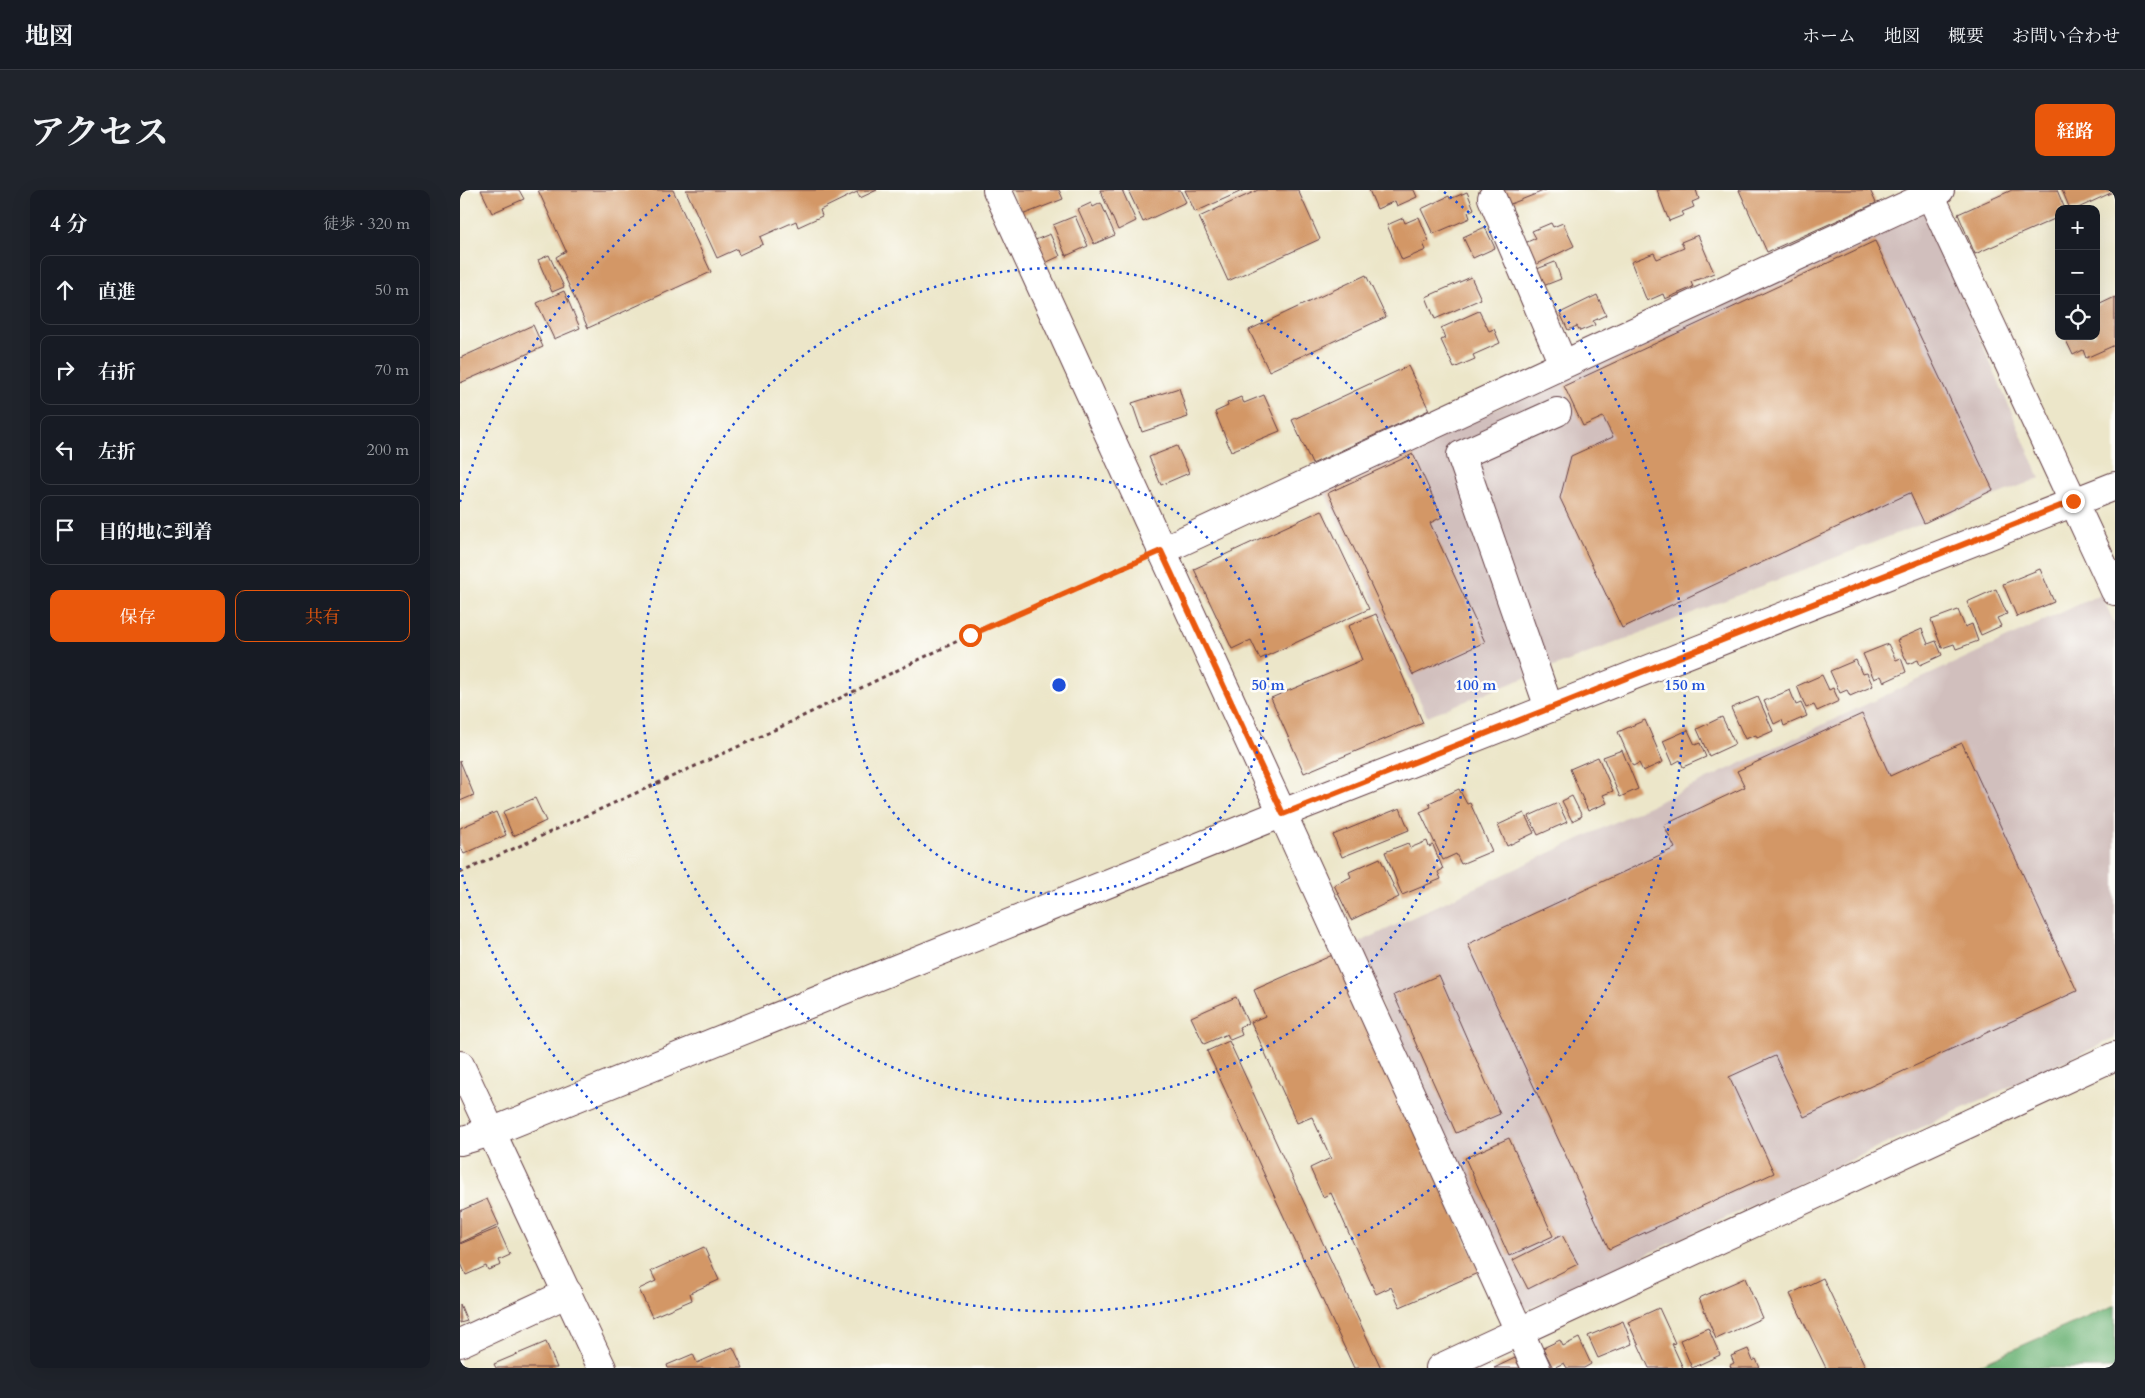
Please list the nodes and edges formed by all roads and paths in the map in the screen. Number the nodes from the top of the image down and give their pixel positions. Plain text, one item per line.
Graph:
1 (997, 190) edge
2 (1932, 192) edge
3 (1492, 198) dead end
4 (1563, 364) junction
5 (1557, 412) dead end
6 (2115, 486) edge
7 (2073, 501) junction
8 (1161, 551) junction
9 (2115, 591) edge
10 (1549, 708) junction
11 (1283, 814) junction
12 (460, 873) edge
13 (2115, 1056) edge
14 (460, 1065) edge
15 (491, 1132) junction
16 (460, 1141) edge
17 (568, 1293) junction
18 (1519, 1331) junction
19 (460, 1343) edge
20 (602, 1368) edge
21 (1440, 1368) edge
22 (1536, 1368) edge

1 - 8 street
2 - 4 street
2 - 7 street
3 - 4 street
4 - 8 street
5 - 10 street
6 - 7 street
7 - 9 street
7 - 10 street
8 - 11 street
8 - 12 path
10 - 11 street
11 - 15 street
11 - 18 street
13 - 18 street
14 - 15 street
15 - 16 street
15 - 17 street
17 - 19 street
17 - 20 street
18 - 21 street
18 - 22 street

